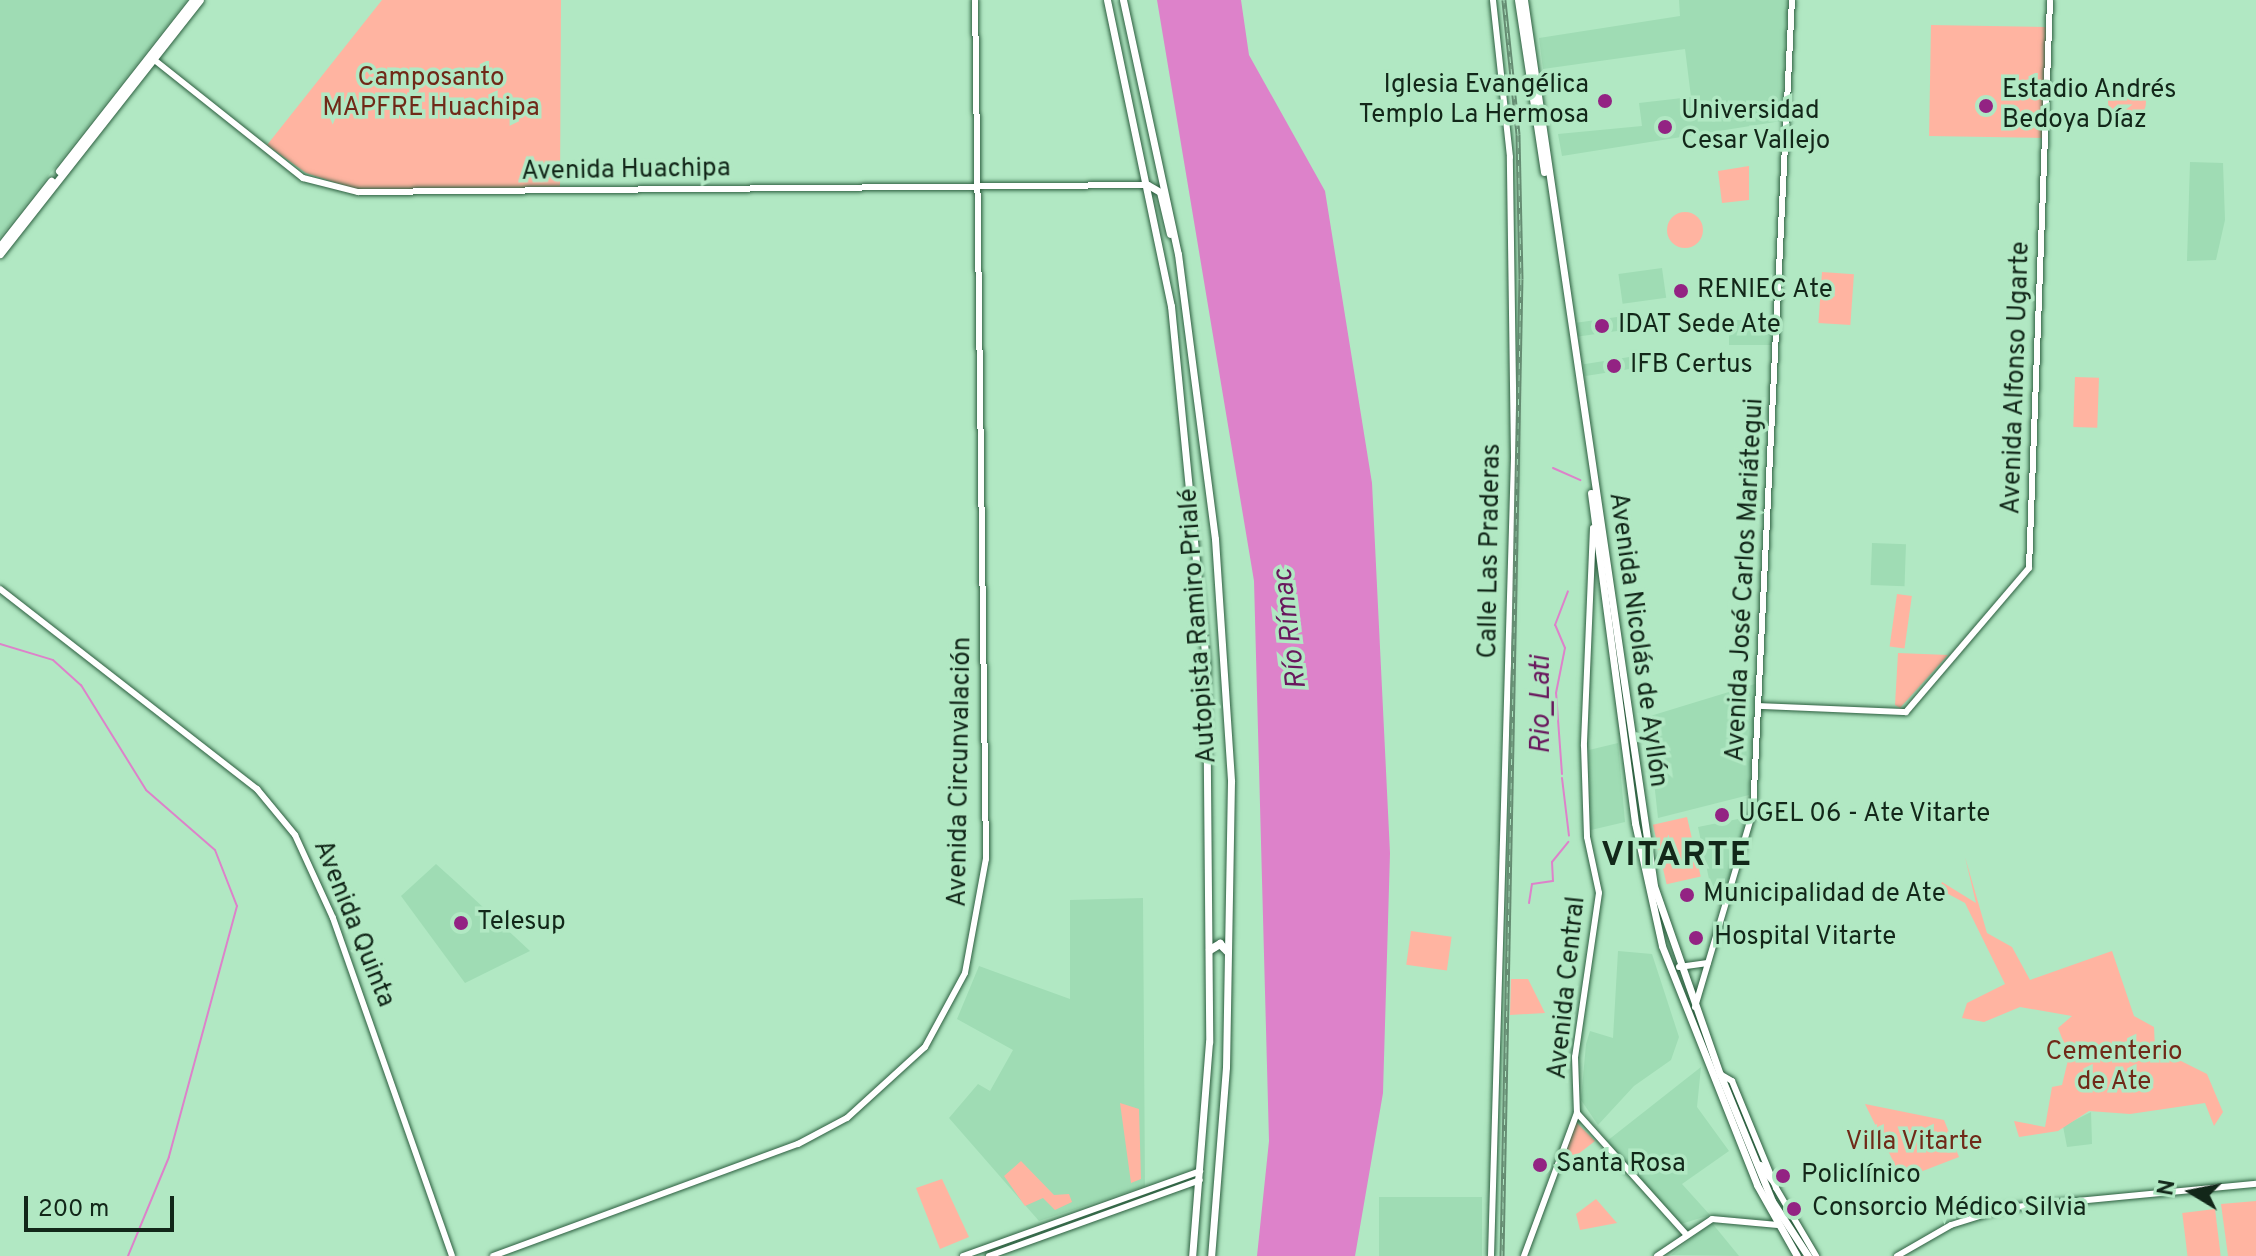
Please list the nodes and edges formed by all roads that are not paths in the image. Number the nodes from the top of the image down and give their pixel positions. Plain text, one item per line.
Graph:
1 (193, 0) edge
2 (200, 0) edge
3 (975, 0) edge
4 (1107, 0) edge
5 (1123, 0) edge
6 (1493, 0) edge
7 (1521, 0) edge
8 (1792, 0) edge
9 (2050, 0) edge
10 (152, 58) junction
11 (1148, 185) junction
12 (978, 189) junction
13 (0, 246) edge
14 (0, 254) edge
15 (1178, 254) junction
16 (1594, 515) junction
17 (0, 589) edge
18 (1760, 706) junction
19 (1210, 950) junction
20 (1228, 952) junction
21 (1708, 963) junction
22 (1679, 967) junction
23 (1695, 1009) junction
24 (1720, 1074) junction
25 (1577, 1113) junction
26 (1755, 1158) junction
27 (1200, 1175) junction
28 (1774, 1182) junction
29 (2256, 1184) edge
30 (1778, 1225) junction
31 (1686, 1234) junction
32 (452, 1256) edge
33 (493, 1256) edge
34 (963, 1256) edge
35 (989, 1256) edge
36 (1192, 1256) edge
37 (1211, 1256) edge
38 (1491, 1256) edge
39 (1524, 1256) edge
40 (1657, 1256) edge
41 (1797, 1256) edge
42 (1808, 1256) edge
43 (1816, 1256) edge
44 (1897, 1256) edge

1 - 10 main road
2 - 10 main road
3 - 12 street, Avenida Circunvalación
4 - 11 main road, Autopista Ramiro Prialé
5 - 15 main road, Autopista Ramiro Prialé
6 - 38 street, Calle Las Praderas
7 - 16 main road, Avenida Nicolás de Ayllón
7 - 22 main road, Avenida Nicolás de Ayllón
8 - 18 street, Avenida José Carlos Mariátegui
9 - 18 street, Avenida Alfonso Ugarte
10 - 12 street, Avenida Huachipa
10 - 13 main road
10 - 14 main road
11 - 12 street, Avenida Huachipa
11 - 15 main road
11 - 19 main road, Autopista Ramiro Prialé
12 - 33 street, Avenida Circunvalación
15 - 20 main road, Autopista Ramiro Prialé
16 - 25 street, Avenida Central
16 - 30 main road, Avenida Nicolás de Ayllón
17 - 32 street, Avenida Quinta
18 - 21 street, Avenida José Carlos Mariátegui
19 - 20 highway
19 - 27 main road, Autopista Ramiro Prialé
20 - 37 main road, Autopista Ramiro Prialé
21 - 22 street
21 - 23 street, Avenida José Carlos Mariátegui
22 - 23 main road, Avenida Nicolás de Ayllón
23 - 24 main road, Avenida Nicolás de Ayllón
24 - 26 main road, Avenida Nicolás de Ayllón
24 - 28 street
25 - 31 street, Avenida Central
25 - 39 street
26 - 28 main road
26 - 42 main road, Avenida Nicolás de Ayllón
27 - 34 street
27 - 35 street
27 - 36 main road, Autopista Ramiro Prialé
28 - 43 street
29 - 44 street
30 - 31 street
30 - 41 main road, Avenida Nicolás de Ayllón
31 - 40 street

